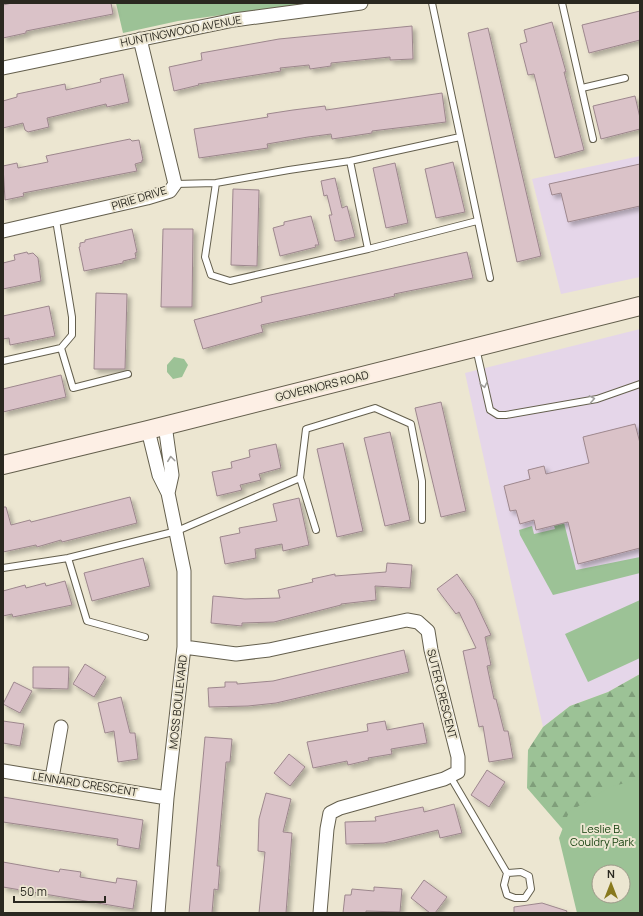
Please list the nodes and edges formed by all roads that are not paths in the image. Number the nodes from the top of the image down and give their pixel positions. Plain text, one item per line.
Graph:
1 (361, 3) edge
2 (432, 3) edge
3 (562, 3) edge
4 (140, 39) junction
5 (3, 68) edge
6 (624, 78) dead end
7 (582, 88) junction
8 (460, 137) junction
9 (593, 139) dead end
10 (350, 161) junction
11 (216, 183) junction
12 (175, 184) junction
13 (56, 220) junction
14 (477, 221) junction
15 (3, 231) edge
16 (368, 249) junction
17 (490, 278) dead end
18 (640, 306) edge
19 (476, 347) junction
20 (61, 348) junction
21 (3, 361) edge
22 (128, 374) dead end
23 (640, 384) edge
24 (157, 428) junction
25 (3, 465) edge
26 (300, 478) junction
27 (422, 520) dead end
28 (316, 530) dead end
29 (177, 531) junction
30 (68, 558) junction
31 (3, 568) edge
32 (145, 637) dead end
33 (184, 647) junction
34 (61, 727) dead end
35 (3, 771) edge
36 (450, 776) junction
37 (52, 778) junction
38 (168, 798) junction
39 (507, 872) junction
40 (158, 913) edge
41 (320, 913) edge

1 - 4 street, HUNTINGWOOD AVENUE
2 - 8 lane
3 - 7 lane
4 - 5 street, HUNTINGWOOD AVENUE
4 - 12 street, PIRIE DRIVE
6 - 7 lane
7 - 9 lane
8 - 10 lane
8 - 14 lane
10 - 11 lane
10 - 16 lane
11 - 12 lane
11 - 16 lane
12 - 13 street, PIRIE DRIVE
13 - 15 street, PIRIE DRIVE
13 - 20 lane
14 - 16 lane
14 - 17 lane
18 - 19 main road, GOVERNORS ROAD
19 -> 23 lane
19 - 24 main road, GOVERNORS ROAD
20 - 21 lane
20 - 22 lane
24 - 25 main road, GOVERNORS ROAD
24 - 29 street, MOSS BOULEVARD
26 - 27 lane
26 - 28 lane
26 - 29 lane
29 - 30 lane
29 - 33 street, MOSS BOULEVARD
30 - 31 lane
30 - 32 lane
33 - 36 street, SUTER CRESCENT
33 - 38 street, MOSS BOULEVARD
34 - 37 street
35 - 37 street, LENNARD CRESCENT
36 - 39 lane
36 - 41 street
37 - 38 street, LENNARD CRESCENT
38 - 40 street, MOSS BOULEVARD
39 - 39 lane

